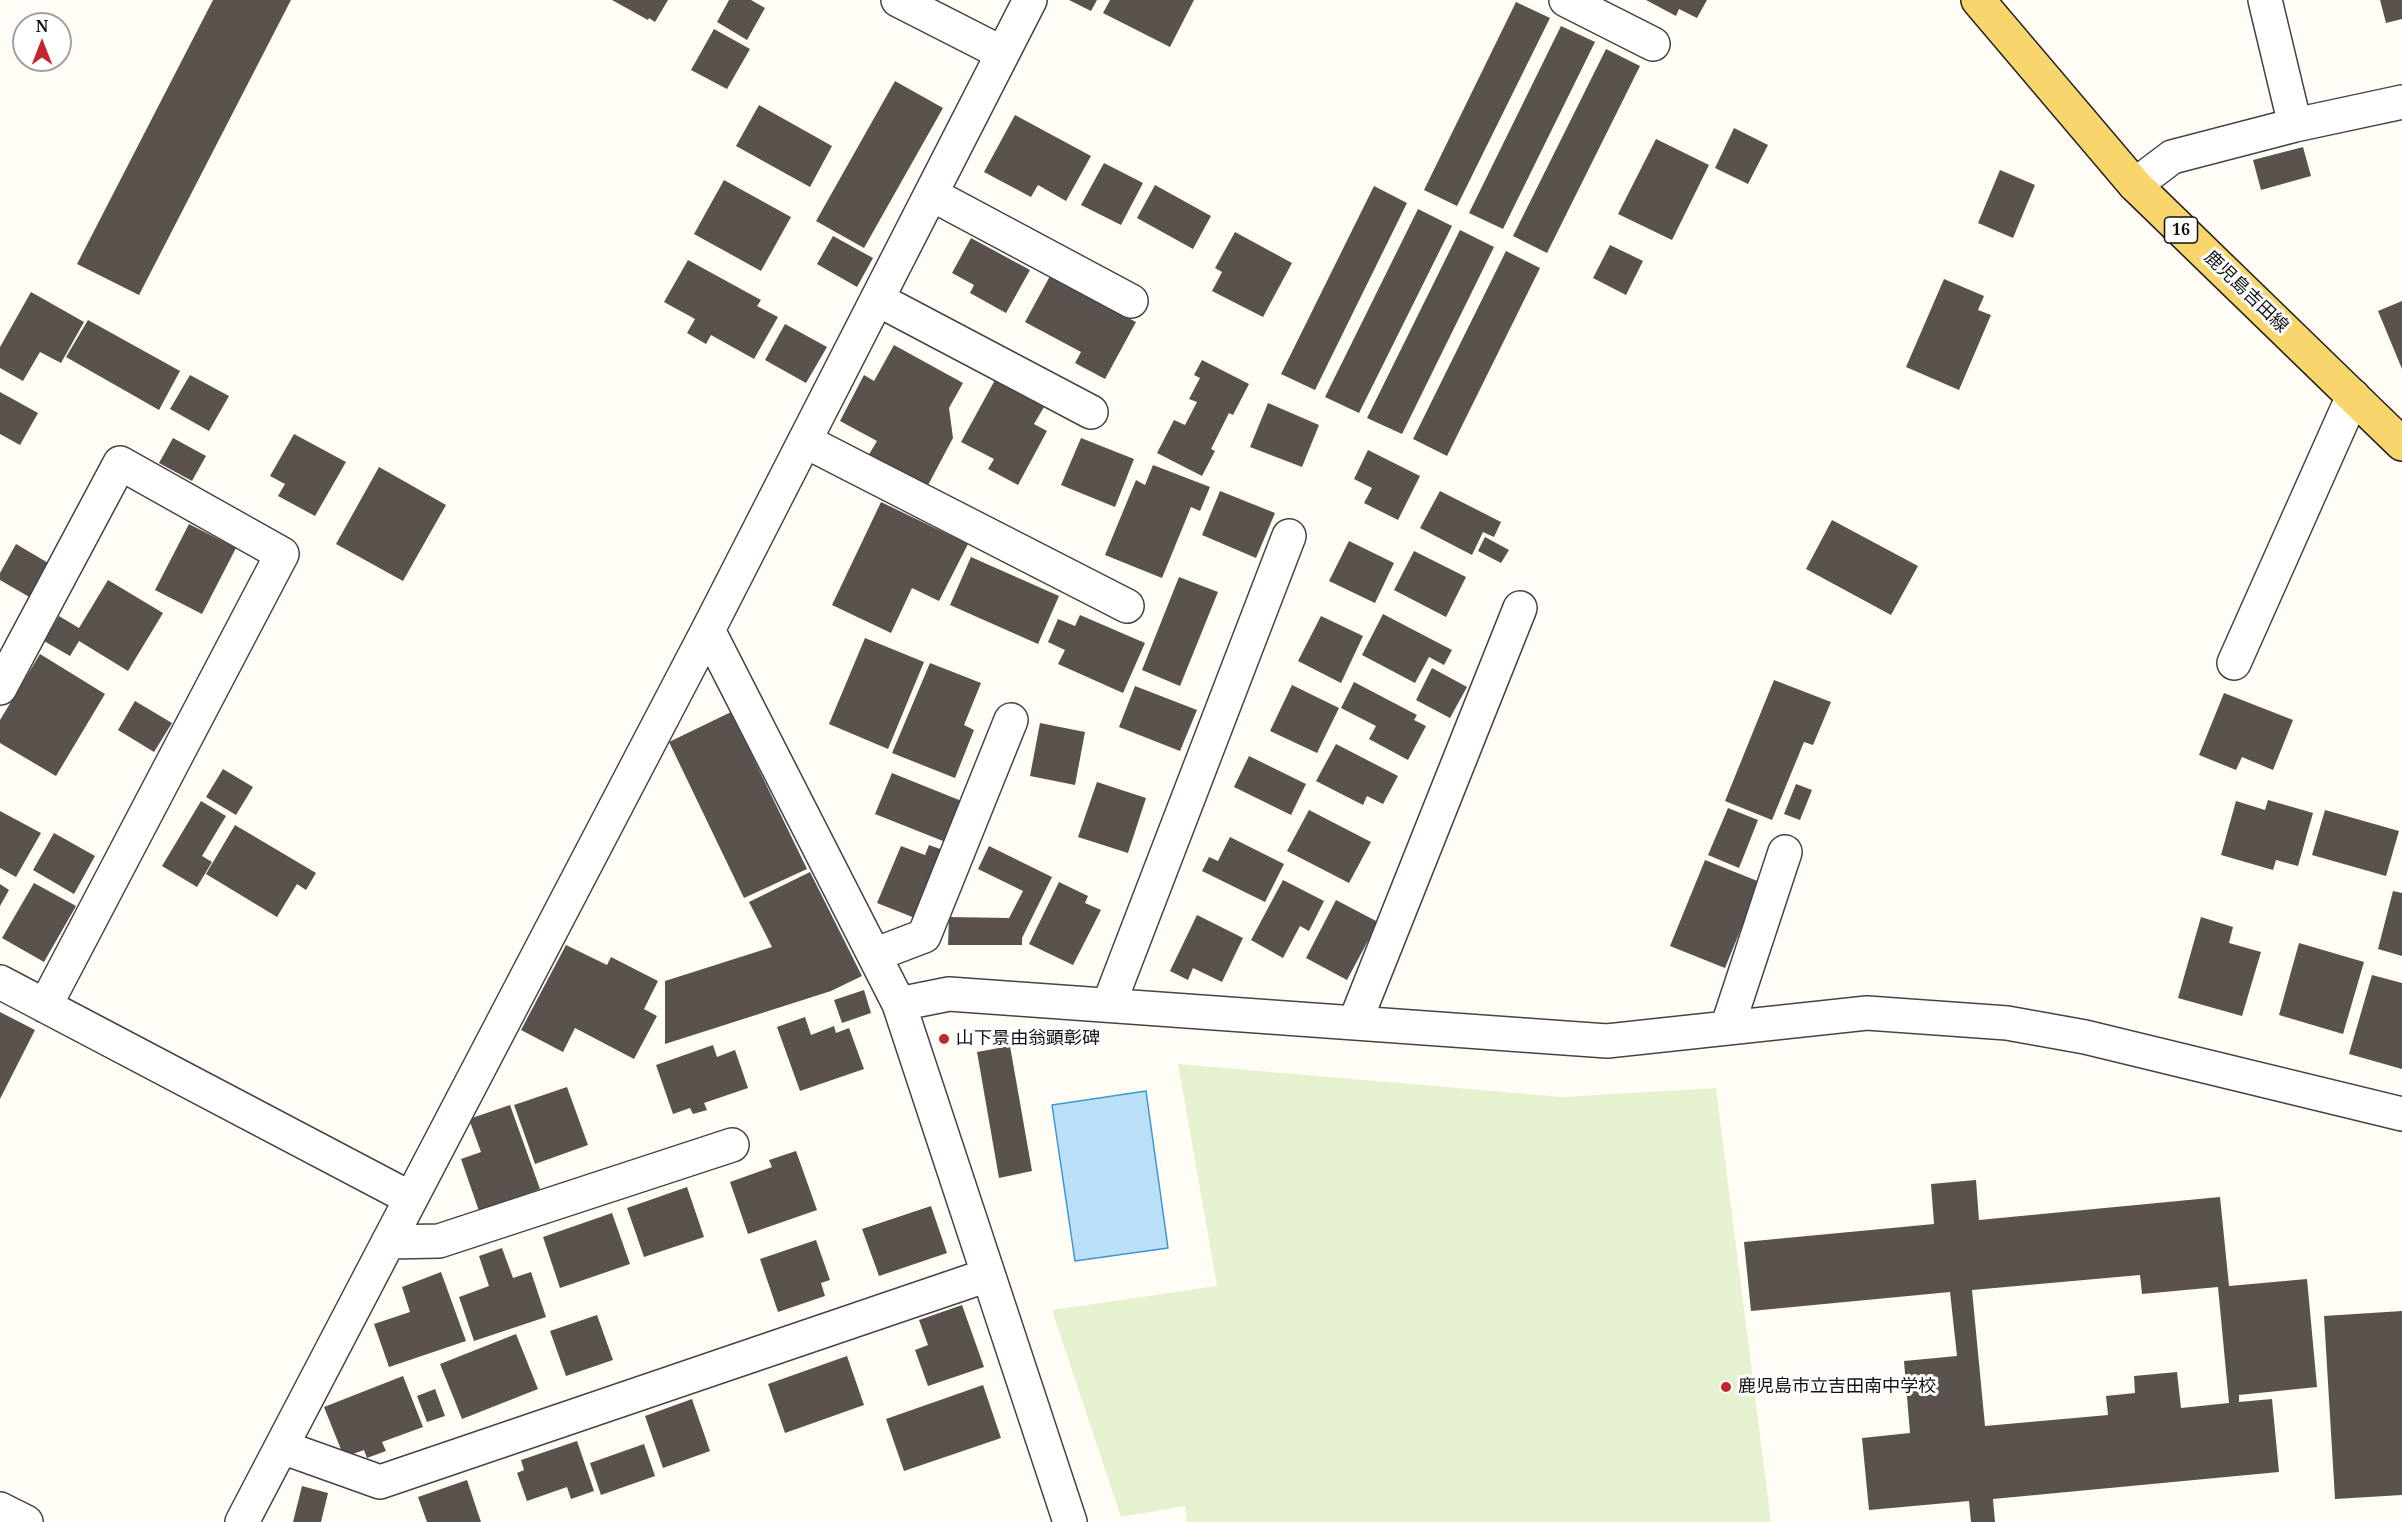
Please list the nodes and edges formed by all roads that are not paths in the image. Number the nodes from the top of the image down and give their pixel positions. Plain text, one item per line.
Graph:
1 (898, 0) edge
2 (1030, 0) edge
3 (1566, 0) edge
4 (1978, 0) edge
5 (2265, 0) edge
6 (1653, 44) dead end
7 (1002, 53) junction
8 (2402, 102) edge
9 (2295, 125) junction
10 (2135, 185) junction
11 (931, 194) junction
12 (877, 299) junction
13 (1131, 301) dead end
14 (2353, 396) junction
15 (1090, 412) dead end
16 (805, 441) junction
17 (2402, 444) edge
18 (1289, 536) dead end
19 (1127, 606) dead end
20 (1520, 608) dead end
21 (708, 630) junction
22 (2234, 663) dead end
23 (0, 688) edge
24 (1011, 720) dead end
25 (1785, 852) dead end
26 (874, 955) junction
27 (0, 982) edge
28 (899, 1004) junction
29 (1109, 1004) junction
30 (45, 1006) junction
31 (1354, 1022) junction
32 (1727, 1028) junction
33 (2402, 1114) edge
34 (732, 1145) dead end
35 (410, 1198) junction
36 (388, 1242) junction
37 (988, 1275) junction
38 (282, 1447) junction
39 (0, 1509) edge
40 (26, 1522) edge
41 (242, 1522) edge
42 (1070, 1522) edge

1 - 7 street
2 - 7 street
3 - 6 street
4 - 10 main road, 鹿児島吉田線 / 16
5 - 9 street
7 - 11 street
8 - 9 street
9 - 10 street
10 - 14 main road, 鹿児島吉田線 / 16
11 - 12 street
11 - 13 street
12 - 15 street
12 - 16 street
14 - 17 main road, 鹿児島吉田線 / 16
14 - 22 street
16 - 19 street
16 - 21 street
18 - 29 street
20 - 31 street
21 - 26 street
21 - 35 street
23 - 30 street
24 - 26 street
25 - 32 street
26 - 28 street
27 - 30 street
28 - 29 street
28 - 37 street
29 - 31 street
30 - 35 street
31 - 32 street
32 - 33 street
34 - 36 street
35 - 36 street
36 - 38 street
37 - 38 street
37 - 42 street
38 - 41 street
39 - 40 street

